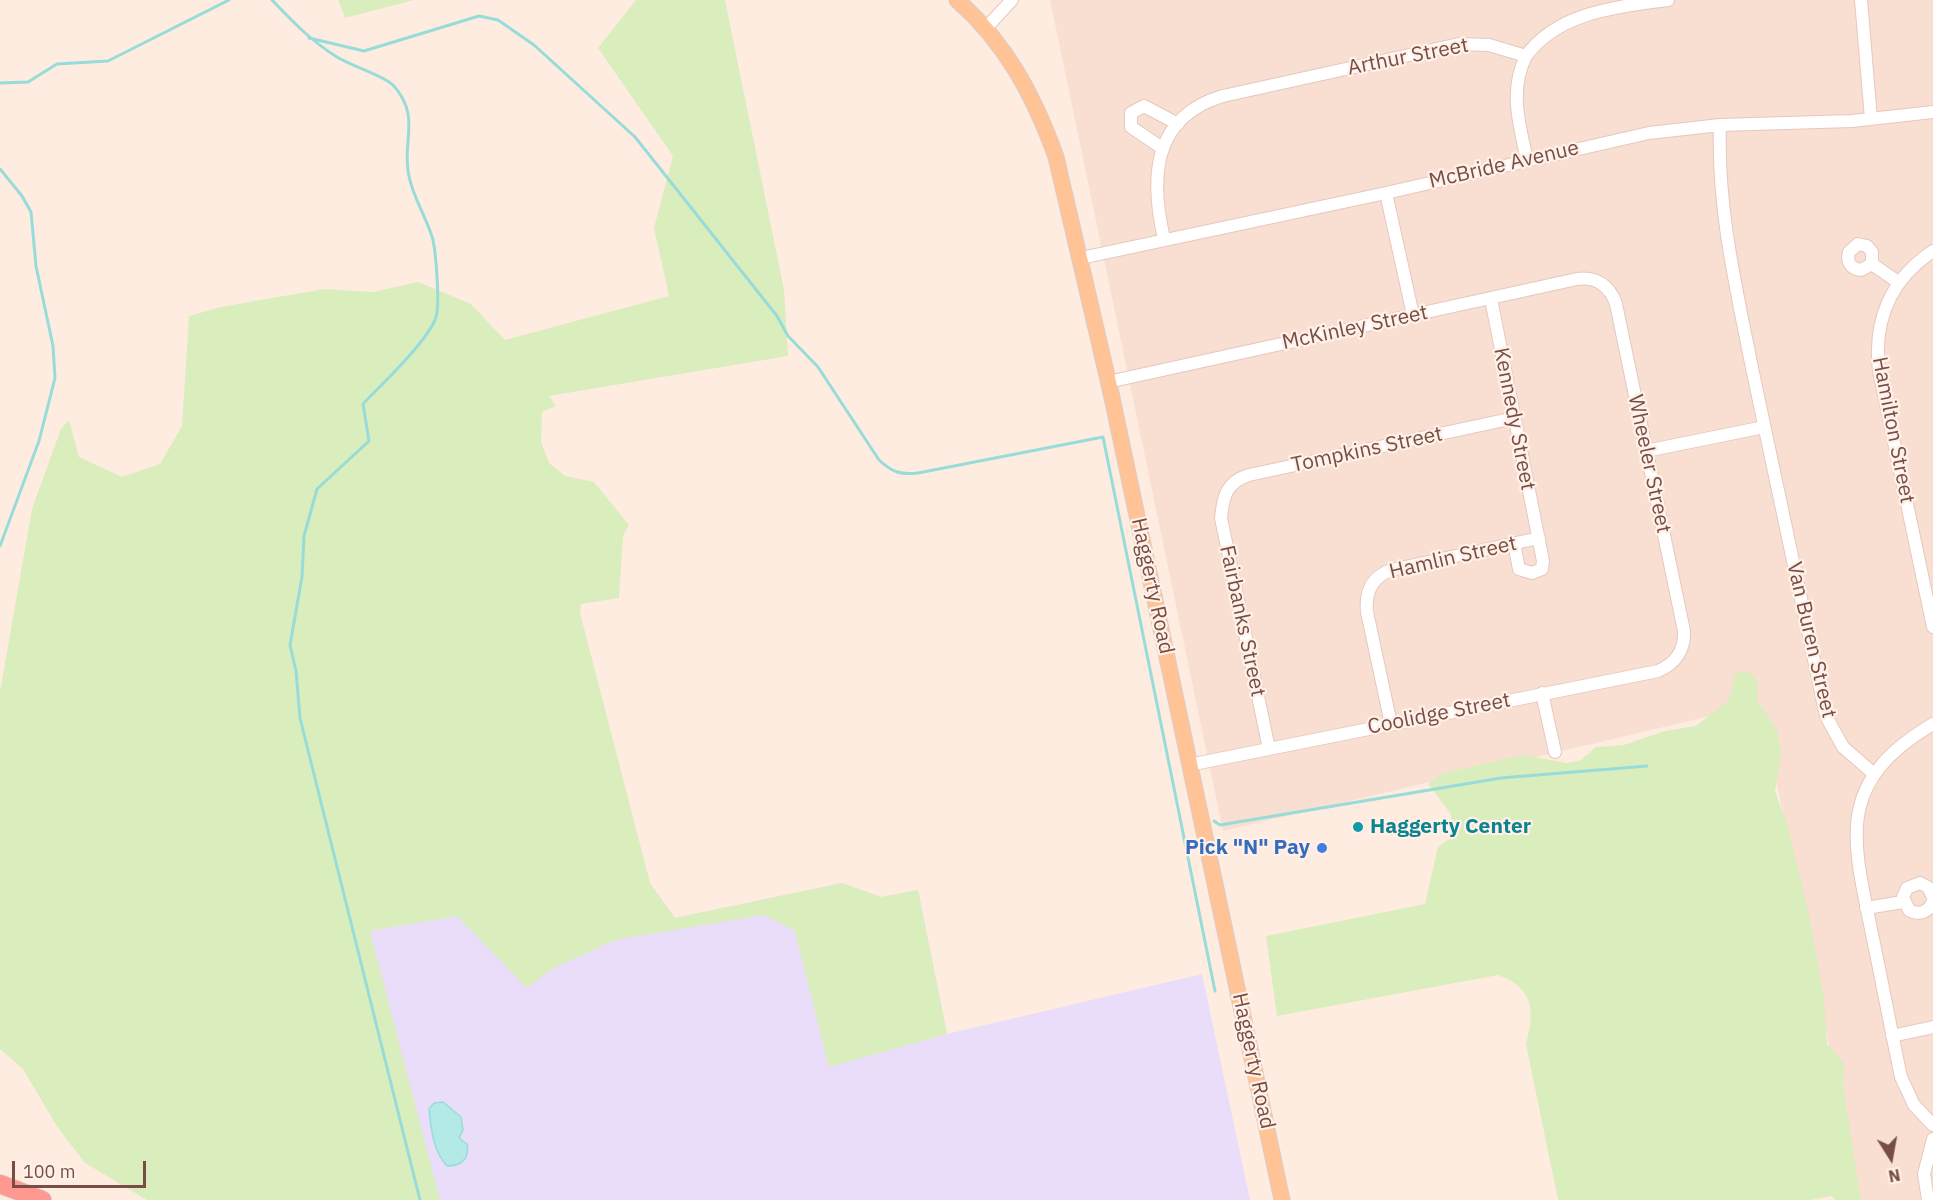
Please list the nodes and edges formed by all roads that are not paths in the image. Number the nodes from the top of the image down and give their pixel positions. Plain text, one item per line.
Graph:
1 (957, 0) edge
2 (1012, 0) edge
3 (1668, 0) edge
4 (1861, 0) edge
5 (986, 28) junction
6 (1526, 56) junction
7 (1933, 112) edge
8 (1871, 119) junction
9 (1178, 124) junction
10 (1720, 125) junction
11 (1162, 148) junction
12 (1527, 160) junction
13 (1386, 193) junction
14 (1164, 239) junction
15 (1933, 251) edge
16 (1081, 258) junction
17 (1872, 264) dead end
18 (1898, 282) junction
19 (1601, 283) joint
20 (1491, 299) junction
21 (1413, 315) junction
22 (1108, 382) junction
23 (1514, 418) junction
24 (1764, 427) junction
25 (1646, 451) junction
26 (1225, 492) joint
27 (1539, 538) junction
28 (1514, 543) junction
29 (1933, 627) edge
30 (1681, 650) joint
31 (1542, 693) junction
32 (1391, 724) junction
33 (1933, 724) edge
34 (1269, 749) junction
35 (1555, 752) dead end
36 (1189, 765) junction
37 (1874, 774) junction
38 (1933, 899) edge
39 (1903, 902) junction
40 (1866, 908) junction
41 (1933, 1027) edge
42 (1893, 1036) junction
43 (1933, 1125) edge
44 (1933, 1139) edge
45 (0, 1184) edge
46 (42, 1200) edge
47 (1282, 1200) edge
48 (1928, 1200) edge

1 - 5 main road, Haggerty Road
2 - 5 street
3 - 6 street
4 - 8 street
5 - 16 main road, Haggerty Road
6 - 9 street, Arthur Street
6 - 12 street
7 - 8 street, McBride Avenue
8 - 10 street, McBride Avenue
9 - 11 street, Arthur Street
9 - 11 street
10 - 12 street, McBride Avenue
10 - 24 street, Van Buren Street
11 - 14 street, Arthur Street
12 - 13 street, McBride Avenue
13 - 14 street, McBride Avenue
13 - 21 street
14 - 16 street, McBride Avenue
15 - 18 street, Hamilton Street
16 - 22 main road, Haggerty Road
17 - 18 street
18 - 29 street, Hamilton Street
19 - 20 street, McKinley Street
19 - 25 street, Wheeler Street
20 - 21 street, McKinley Street
20 - 23 street, Kennedy Street
21 - 22 street, McKinley Street
22 - 36 main road, Haggerty Road
23 - 26 street, Tompkins Street
23 - 27 street, Kennedy Street
24 - 25 street
24 - 37 street, Van Buren Street
25 - 30 street, Wheeler Street
26 - 34 street, Fairbanks Street
27 - 28 street, Hamlin Street
27 - 28 street, Kennedy Street
28 - 32 street, Hamlin Street
30 - 31 street, Coolidge Street
31 - 32 street, Coolidge Street
31 - 35 street
32 - 34 street, Coolidge Street
33 - 37 street
34 - 36 street, Coolidge Street
36 - 47 main road, Haggerty Road
37 - 40 street
38 - 39 street
38 - 39 street
39 - 40 street
40 - 42 street
41 - 42 street
42 - 43 street
44 - 48 street
45 - 46 highway

